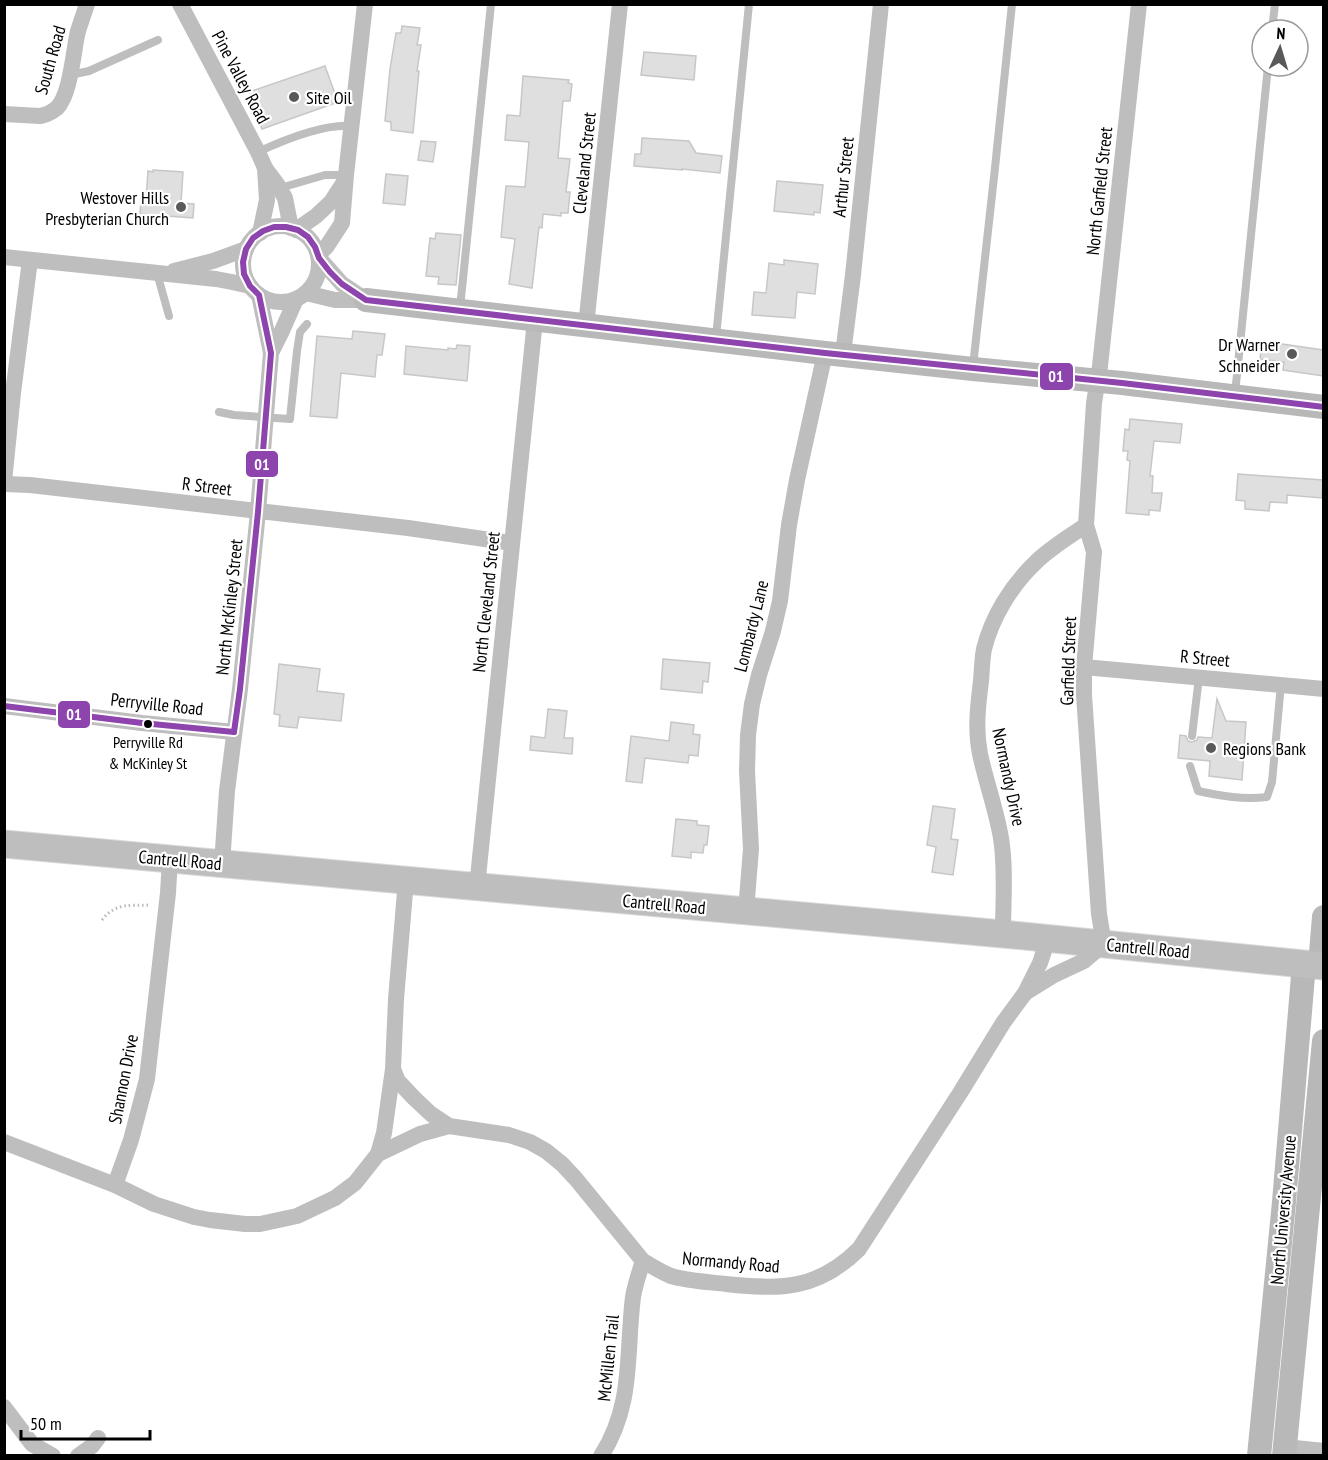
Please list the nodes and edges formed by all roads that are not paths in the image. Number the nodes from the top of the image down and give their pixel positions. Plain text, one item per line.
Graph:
1 (87, 4) edge
2 (180, 4) edge
3 (365, 4) edge
4 (490, 4) edge
5 (620, 4) edge
6 (749, 4) edge
7 (881, 4) edge
8 (1011, 4) edge
9 (1139, 4) edge
10 (158, 40) dead end
11 (69, 75) junction
12 (1267, 78) edge
13 (4, 114) edge
14 (351, 126) junction
15 (258, 152) junction
16 (265, 168) junction
17 (345, 178) junction
18 (280, 188) junction
19 (294, 229) junction
20 (260, 233) junction
21 (246, 249) junction
22 (318, 256) junction
23 (4, 257) edge
24 (30, 260) junction
25 (160, 273) junction
26 (254, 291) junction
27 (301, 296) junction
28 (366, 300) junction
29 (460, 312) junction
30 (169, 316) dead end
31 (535, 320) junction
32 (307, 324) dead end
33 (586, 326) junction
34 (715, 340) junction
35 (271, 352) junction
36 (834, 353) junction
37 (973, 369) junction
38 (1098, 381) junction
39 (1235, 397) junction
40 (1323, 407) edge
41 (219, 412) dead end
42 (266, 418) junction
43 (4, 483) edge
44 (258, 512) junction
45 (1086, 525) junction
46 (512, 543) junction
47 (1084, 667) junction
48 (1199, 677) junction
49 (1281, 684) junction
50 (1323, 689) edge
51 (4, 706) edge
52 (234, 732) junction
53 (1192, 736) dead end
54 (1190, 765) dead end
55 (4, 844) edge
56 (170, 859) junction
57 (222, 864) junction
58 (406, 880) junction
59 (477, 888) junction
60 (746, 911) junction
61 (1323, 917) edge
62 (1003, 934) junction
63 (1048, 939) junction
64 (1104, 944) junction
65 (1316, 965) edge
66 (1026, 993) junction
67 (1323, 1041) edge
68 (393, 1069) junction
69 (449, 1126) junction
70 (4, 1142) edge
71 (378, 1154) junction
72 (115, 1185) junction
73 (1316, 1205) edge
74 (643, 1261) junction
75 (4, 1407) edge
76 (99, 1438) dead end
77 (1284, 1451) edge
78 (1323, 1451) edge
79 (53, 1455) edge
80 (78, 1455) edge
81 (601, 1455) edge
82 (1259, 1455) edge

1 - 11 street, South Road
2 - 15 street, Pine Valley Road
3 - 14 street
4 - 29 lane
5 - 33 street, Cleveland Street
6 - 34 lane
7 - 36 street, Arthur Street
8 - 37 lane
9 - 38 street, North Garfield Street
10 - 11 lane
11 - 13 street, South Road
12 - 39 lane
14 - 15 lane
14 - 17 street
15 - 16 street, Pine Valley Road
16 - 18 street
16 - 20 street
17 - 18 lane
17 - 19 street
17 - 22 street
18 - 19 street
19 - 20 street
19 - 22 street
20 - 21 street
21 - 25 street
21 - 26 street
22 - 27 street
22 - 28 street
23 - 24 street
24 - 25 street
24 - 43 street
25 - 26 street
25 - 30 lane
26 - 27 street
26 - 35 street
27 - 28 street
27 - 35 street
28 - 29 street
29 - 31 street
31 - 33 street
31 - 46 street, North Cleveland Street
32 - 42 lane
33 - 34 street
34 - 36 street
35 - 42 street, North McKinley Street
36 - 37 street
36 - 60 street, Lombardy Lane
37 - 38 street
38 - 39 street
38 - 45 street, Garfield Street
39 - 40 street
41 - 42 lane
42 - 44 street, North McKinley Street
43 - 44 street, R Street
44 - 46 street, R Street
44 - 52 street, North McKinley Street
45 - 47 street, Garfield Street
45 - 62 street, Normandy Drive
46 - 59 street, North Cleveland Street
47 - 48 street, R Street
47 - 64 street, Garfield Street
48 - 49 street, R Street
48 - 53 lane
49 - 50 street, R Street
49 - 54 lane
51 - 52 street, Perryville Road
52 - 57 street, North McKinley Street
55 - 56 main road, Cantrell Road
56 - 57 main road, Cantrell Road
56 - 72 street, Shannon Drive
57 - 58 main road, Cantrell Road
58 - 59 main road, Cantrell Road
58 - 68 street
59 - 60 main road, Cantrell Road
60 - 62 main road, Cantrell Road
61 - 65 street, North University Avenue
62 - 63 main road, Cantrell Road
63 - 64 main road, Cantrell Road
63 - 66 street, Normandy Road
64 - 65 main road, Cantrell Road
64 - 66 street, Normandy Road
65 - 82 street, North University Avenue
66 - 74 street, Normandy Road
67 - 73 street, North University Avenue
68 - 69 street, Normandy Road
68 - 71 street
69 - 71 street, Normandy Road
69 - 74 street, Normandy Road
70 - 72 street
71 - 72 street
73 - 77 street, North University Avenue
74 - 81 street, McMillen Trail
75 - 79 street
76 - 80 street
77 - 78 street

